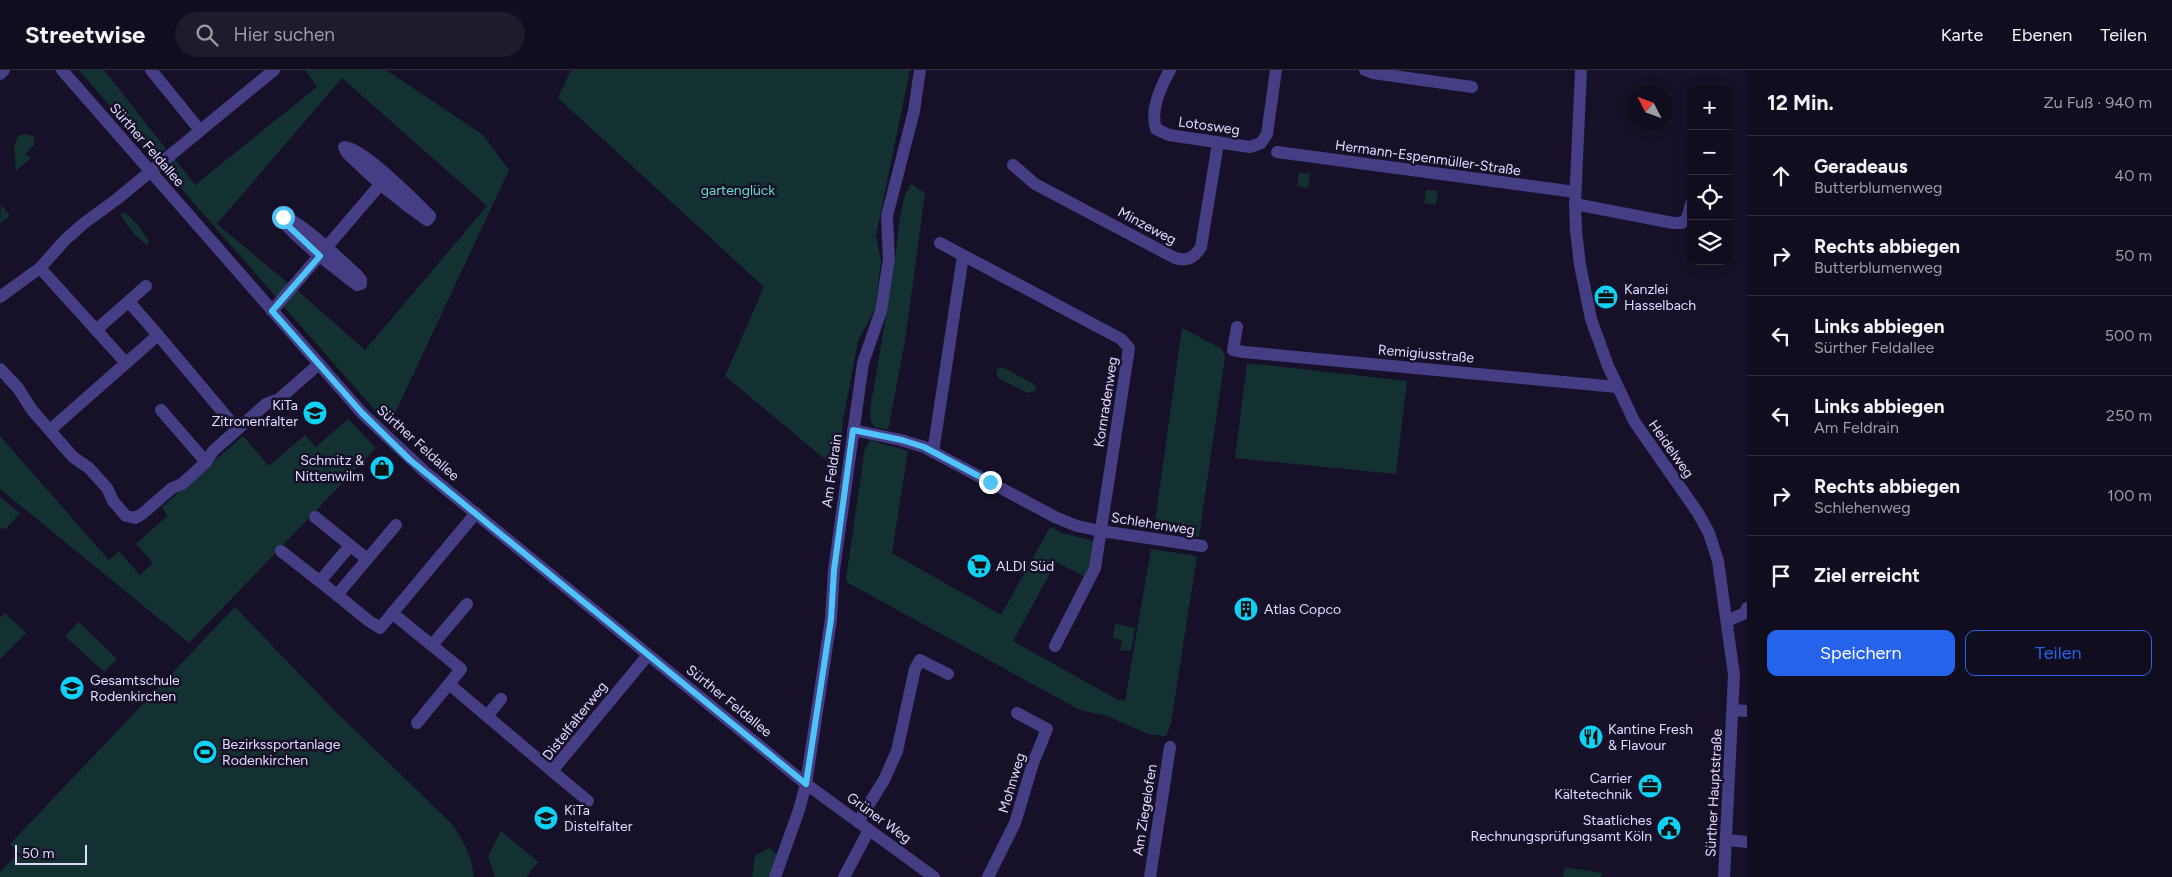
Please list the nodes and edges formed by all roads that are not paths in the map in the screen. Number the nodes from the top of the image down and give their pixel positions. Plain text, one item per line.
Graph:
1 (4, 70) edge
2 (62, 70) edge
3 (274, 70) edge
4 (920, 70) edge
5 (1170, 70) edge
6 (1276, 70) edge
7 (1365, 70) edge
8 (1581, 70) edge
9 (156, 72) edge
10 (0, 74) edge
11 (260, 74) edge
12 (1431, 76) edge
13 (1472, 87) dead end
14 (199, 130) junction
15 (1218, 143) junction
16 (1277, 152) dead end
17 (1013, 165) dead end
18 (150, 170) junction
19 (384, 180) dead end
20 (1575, 198) junction
21 (1687, 215) edge
22 (940, 243) dead end
23 (963, 256) junction
24 (40, 268) junction
25 (146, 286) dead end
26 (0, 297) edge
27 (129, 302) junction
28 (272, 311) junction
29 (1237, 327) dead end
30 (96, 330) junction
31 (158, 335) junction
32 (126, 363) junction
33 (318, 364) junction
34 (0, 369) edge
35 (1617, 387) junction
36 (160, 410) dead end
37 (237, 429) junction
38 (50, 430) junction
39 (853, 430) junction
40 (933, 452) junction
41 (206, 462) junction
42 (476, 513) junction
43 (315, 517) dead end
44 (396, 526) dead end
45 (1101, 531) junction
46 (350, 546) junction
47 (1202, 546) dead end
48 (282, 551) dead end
49 (367, 559) junction
50 (320, 581) junction
51 (337, 595) junction
52 (467, 604) dead end
53 (1746, 612) edge
54 (392, 614) junction
55 (1727, 621) junction
56 (432, 645) junction
57 (1055, 646) dead end
58 (648, 655) junction
59 (948, 674) dead end
60 (449, 684) junction
61 (501, 699) dead end
62 (1733, 710) junction
63 (1747, 711) edge
64 (1017, 713) dead end
65 (487, 716) junction
66 (417, 723) dead end
67 (1170, 747) dead end
68 (552, 771) junction
69 (806, 784) junction
70 (588, 800) dead end
71 (858, 822) junction
72 (869, 830) junction
73 (1727, 840) junction
74 (1747, 842) edge
75 (775, 877) edge
76 (844, 877) edge
77 (934, 877) edge
78 (988, 877) edge
79 (1150, 877) edge
80 (1724, 877) edge

1 - 10 street
2 - 18 street, Sürther Feldallee
3 - 11 street
4 - 39 street, Am Feldrain
5 - 15 street, Lotosweg
6 - 15 street, Lotosweg
7 - 12 street
8 - 20 street, Heidelweg
9 - 14 street
11 - 14 street
12 - 13 street
14 - 18 street
15 - 17 street, Minzeweg
16 - 20 street, Hermann-Espenmüller-Straße
18 - 24 street
18 - 28 street, Sürther Feldallee
19 - 28 street
20 - 21 street
20 - 35 street, Heidelweg
22 - 23 street, Kornradenweg
23 - 40 street
23 - 45 street, Kornradenweg
24 - 26 street
24 - 30 street
25 - 27 street
27 - 30 street
27 - 31 street
28 - 33 street, Sürther Feldallee
29 - 35 street, Remigiusstraße
30 - 32 street
31 - 32 street
31 - 37 street
32 - 38 street
33 - 37 street
33 - 42 street, Sürther Feldallee
34 - 38 street
35 - 55 street, Heidelweg
36 - 41 street
37 - 41 street
38 - 41 street
39 - 40 street, Schlehenweg
39 - 69 street, Am Feldrain
40 - 45 street, Schlehenweg
42 - 54 street
42 - 58 street, Sürther Feldallee
43 - 46 street
44 - 49 street
45 - 47 street, Schlehenweg
45 - 57 street, Schlehenweg
46 - 49 street
46 - 50 street
48 - 50 street
49 - 51 street
50 - 51 street
51 - 54 street
52 - 56 street
53 - 55 street
54 - 56 street
55 - 62 street, Heidelweg
56 - 60 street
58 - 68 street, Distelfalterweg
58 - 69 street, Sürther Feldallee
59 - 71 street
60 - 65 street
60 - 66 street
61 - 65 street
62 - 63 street
62 - 73 street, Sürther Hauptstraße
64 - 78 street, Mohnweg
65 - 68 street
67 - 79 street, Am Ziegelofen
68 - 70 street, Distelfalterweg
69 - 71 street, Grüner Weg
69 - 75 street, Am Feldrain
71 - 72 street, Grüner Weg
72 - 76 street
72 - 77 street, Grüner Weg
73 - 74 street
73 - 80 street, Sürther Hauptstraße

